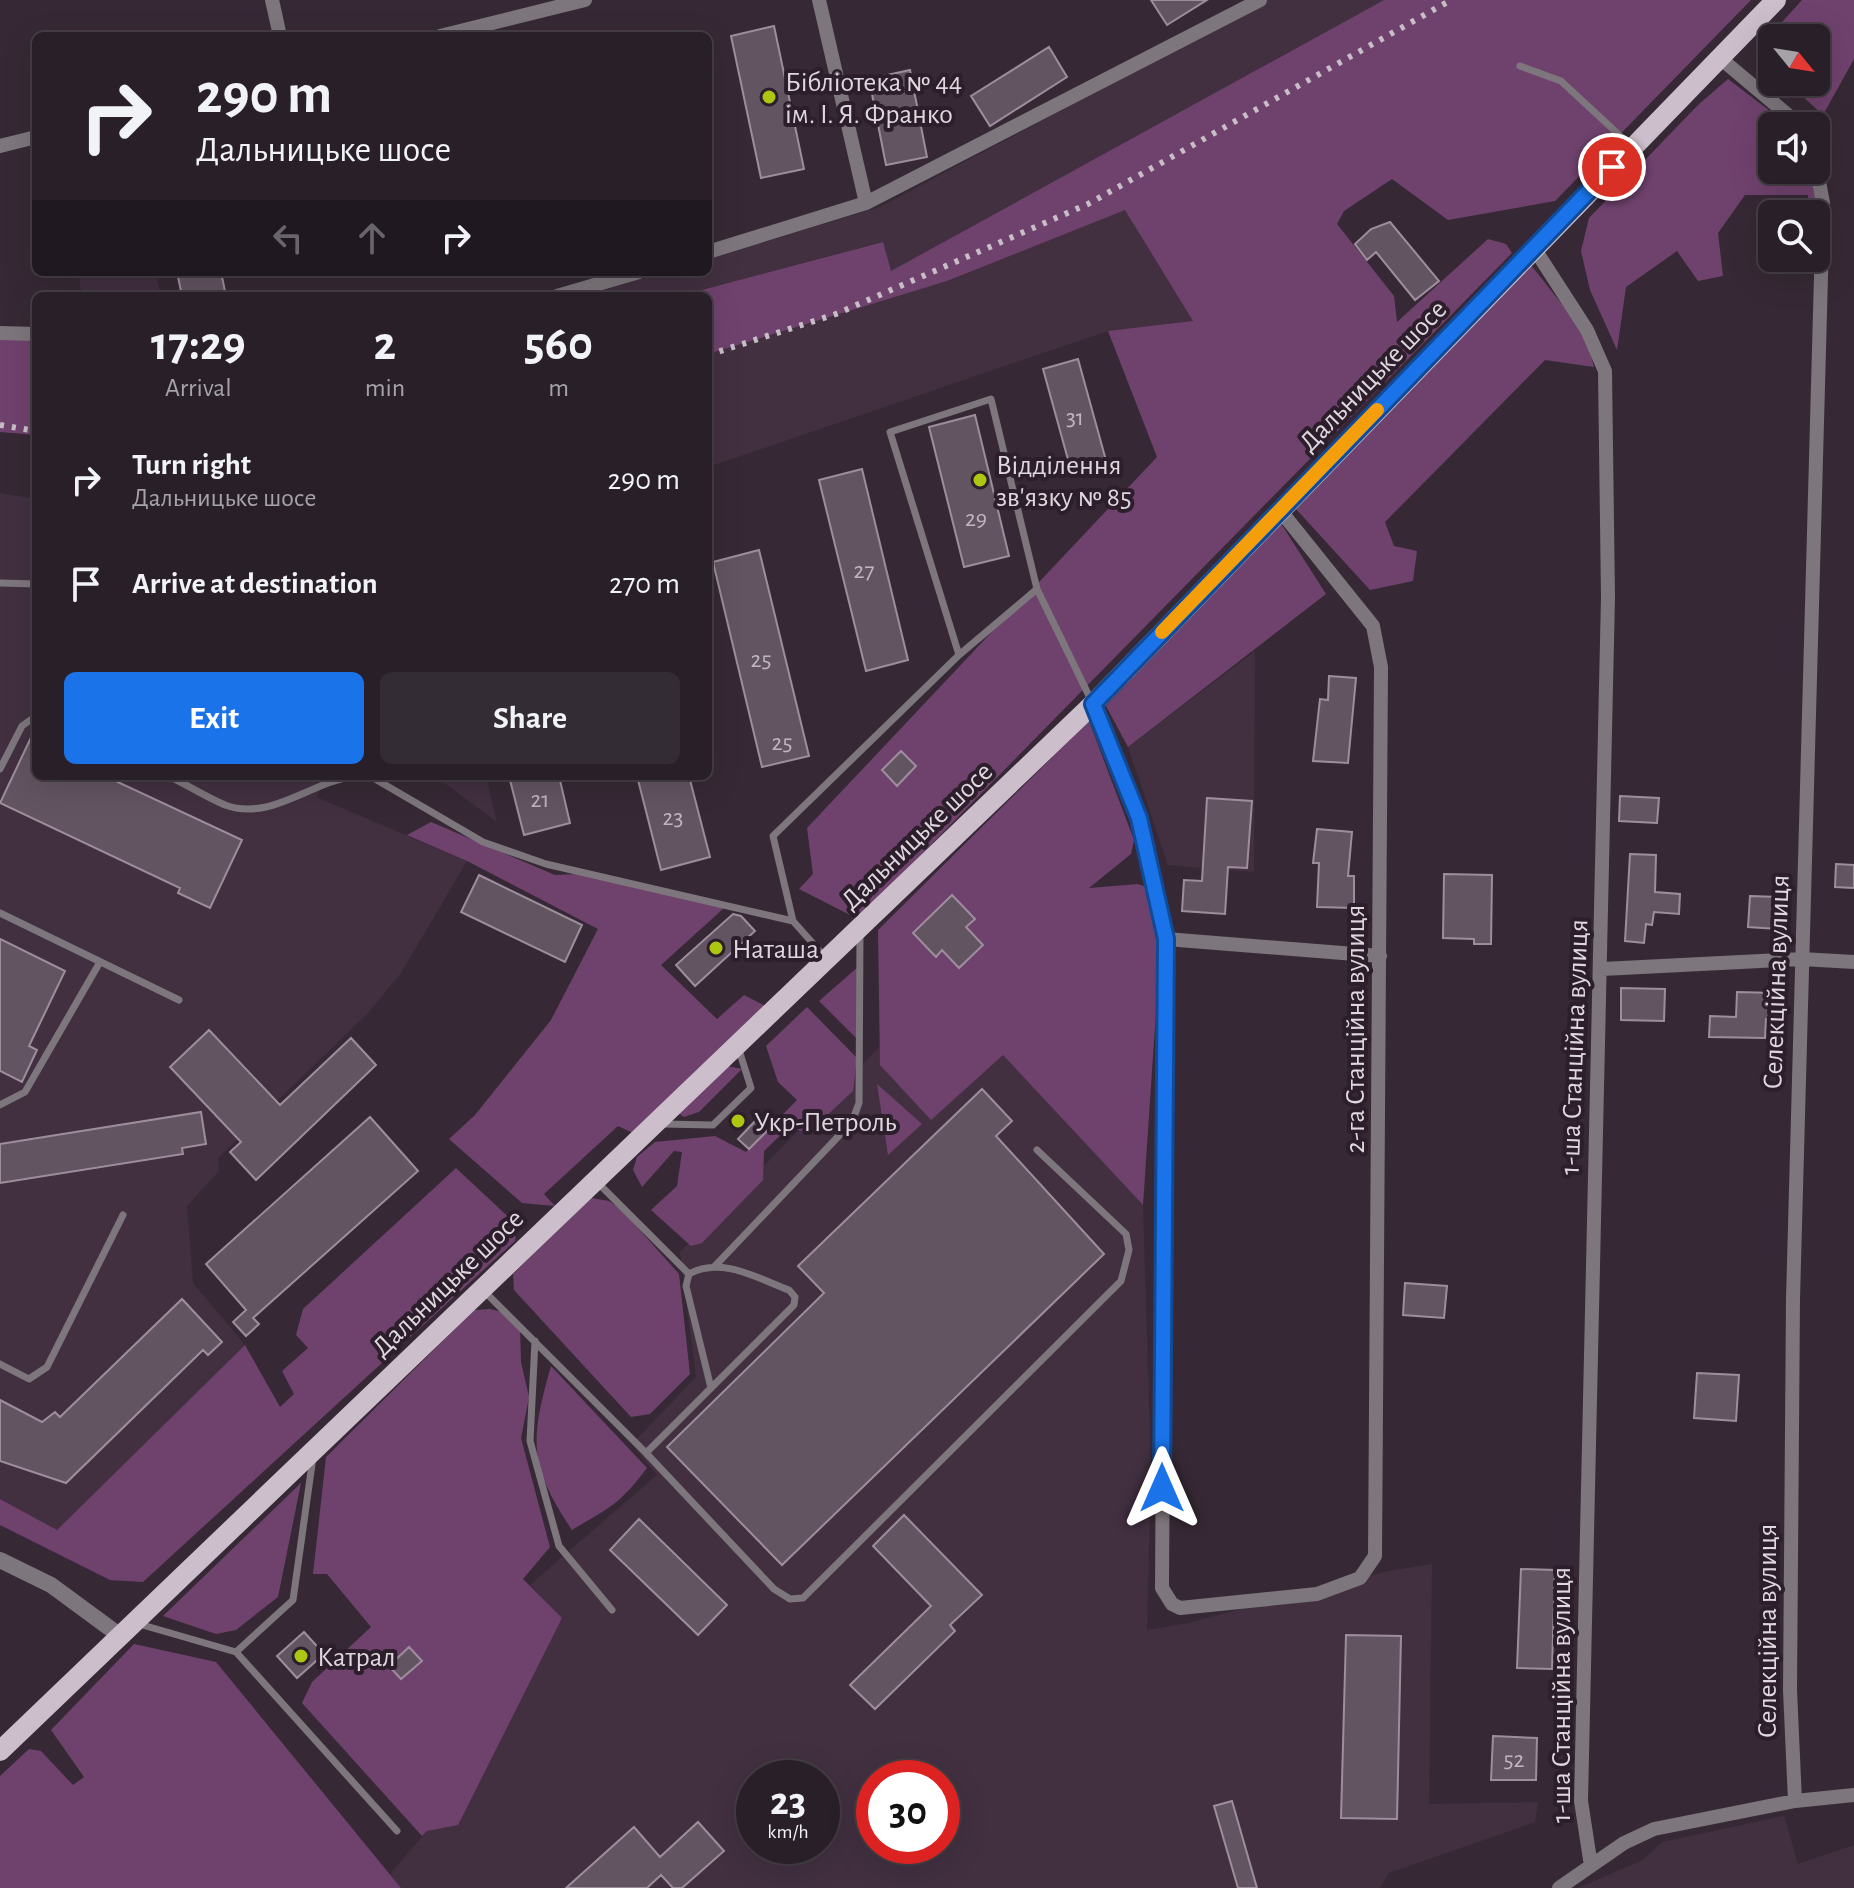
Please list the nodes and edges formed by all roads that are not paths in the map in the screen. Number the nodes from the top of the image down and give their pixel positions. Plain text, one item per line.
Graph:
1 (272, 0) edge
2 (585, 0) edge
3 (819, 0) edge
4 (1260, 0) edge
5 (1776, 0) edge
6 (279, 32) edge
7 (456, 32) edge
8 (1720, 58) junction
9 (1520, 66) dead end
10 (1781, 112) edge
11 (32, 138) edge
12 (0, 146) edge
13 (1632, 147) junction
14 (1820, 184) edge
15 (866, 203) junction
16 (1534, 248) junction
17 (712, 251) edge
18 (625, 276) edge
19 (571, 292) edge
20 (0, 333) edge
21 (32, 334) edge
22 (1280, 510) junction
23 (0, 583) edge
24 (32, 584) edge
25 (1037, 589) junction
26 (959, 655) junction
27 (1093, 704) junction
28 (32, 719) edge
29 (0, 769) edge
30 (177, 780) edge
31 (331, 780) edge
32 (377, 780) edge
33 (0, 913) edge
34 (793, 921) junction
35 (860, 927) junction
36 (1166, 939) junction
37 (1380, 956) junction
38 (827, 959) junction
39 (1802, 959) junction
40 (100, 962) junction
41 (1854, 962) edge
42 (1602, 969) junction
43 (179, 1000) dead end
44 (737, 1046) junction
45 (0, 1105) edge
46 (656, 1124) junction
47 (1037, 1150) dead end
48 (595, 1180) junction
49 (123, 1215) dead end
50 (714, 1267) junction
51 (689, 1274) junction
52 (481, 1287) junction
53 (535, 1341) junction
54 (0, 1364) edge
55 (711, 1388) junction
56 (314, 1447) junction
57 (646, 1453) junction
58 (0, 1560) edge
59 (612, 1610) dead end
60 (126, 1629) junction
61 (236, 1652) junction
62 (0, 1751) edge
63 (1854, 1795) edge
64 (1795, 1801) junction
65 (397, 1831) dead end
66 (1591, 1866) junction
67 (1559, 1888) edge

1 - 6 street
2 - 7 street
3 - 15 street
4 - 15 street
5 - 8 main road, Дальницьке шосе
8 - 10 street
8 - 13 main road, Дальницьке шосе
9 - 13 lane
11 - 12 street
13 - 16 main road, Дальницьке шосе
14 - 39 street, Селекційна вулиця
15 - 17 street
16 - 22 main road, Дальницьке шосе
16 - 42 street, 1-ша Станційна вулиця
18 - 19 street
20 - 21 street
22 - 27 main road, Дальницьке шосе
22 - 37 street, 2-га Станційна вулиця
23 - 24 lane
25 - 26 lane
25 - 26 lane
25 - 27 lane
26 - 34 lane
27 - 35 main road, Дальницьке шосе
27 - 36 street
28 - 29 lane
30 - 31 lane
32 - 34 lane
33 - 40 lane
34 - 38 lane
35 - 38 main road, Дальницьке шосе
35 - 50 lane
36 - 37 street
36 - 37 street, 2-га Станційна вулиця
38 - 44 main road, Дальницьке шосе
39 - 41 street
39 - 42 street
39 - 64 street, Селекційна вулиця
40 - 43 lane
40 - 45 lane
42 - 66 street, 1-ша Станційна вулиця
44 - 46 main road, Дальницьке шосе
44 - 46 lane
46 - 48 main road, Дальницьке шосе
47 - 57 lane
48 - 51 lane
48 - 52 main road, Дальницьке шосе
49 - 54 lane
50 - 51 lane
50 - 55 lane
51 - 55 lane
52 - 53 lane
52 - 56 main road, Дальницьке шосе
53 - 57 lane
53 - 59 lane
55 - 57 lane
56 - 60 main road, Дальницьке шосе
56 - 61 lane
58 - 60 street
60 - 61 lane
60 - 62 main road, Дальницьке шосе
61 - 65 lane
63 - 64 street
64 - 66 street
66 - 67 street

